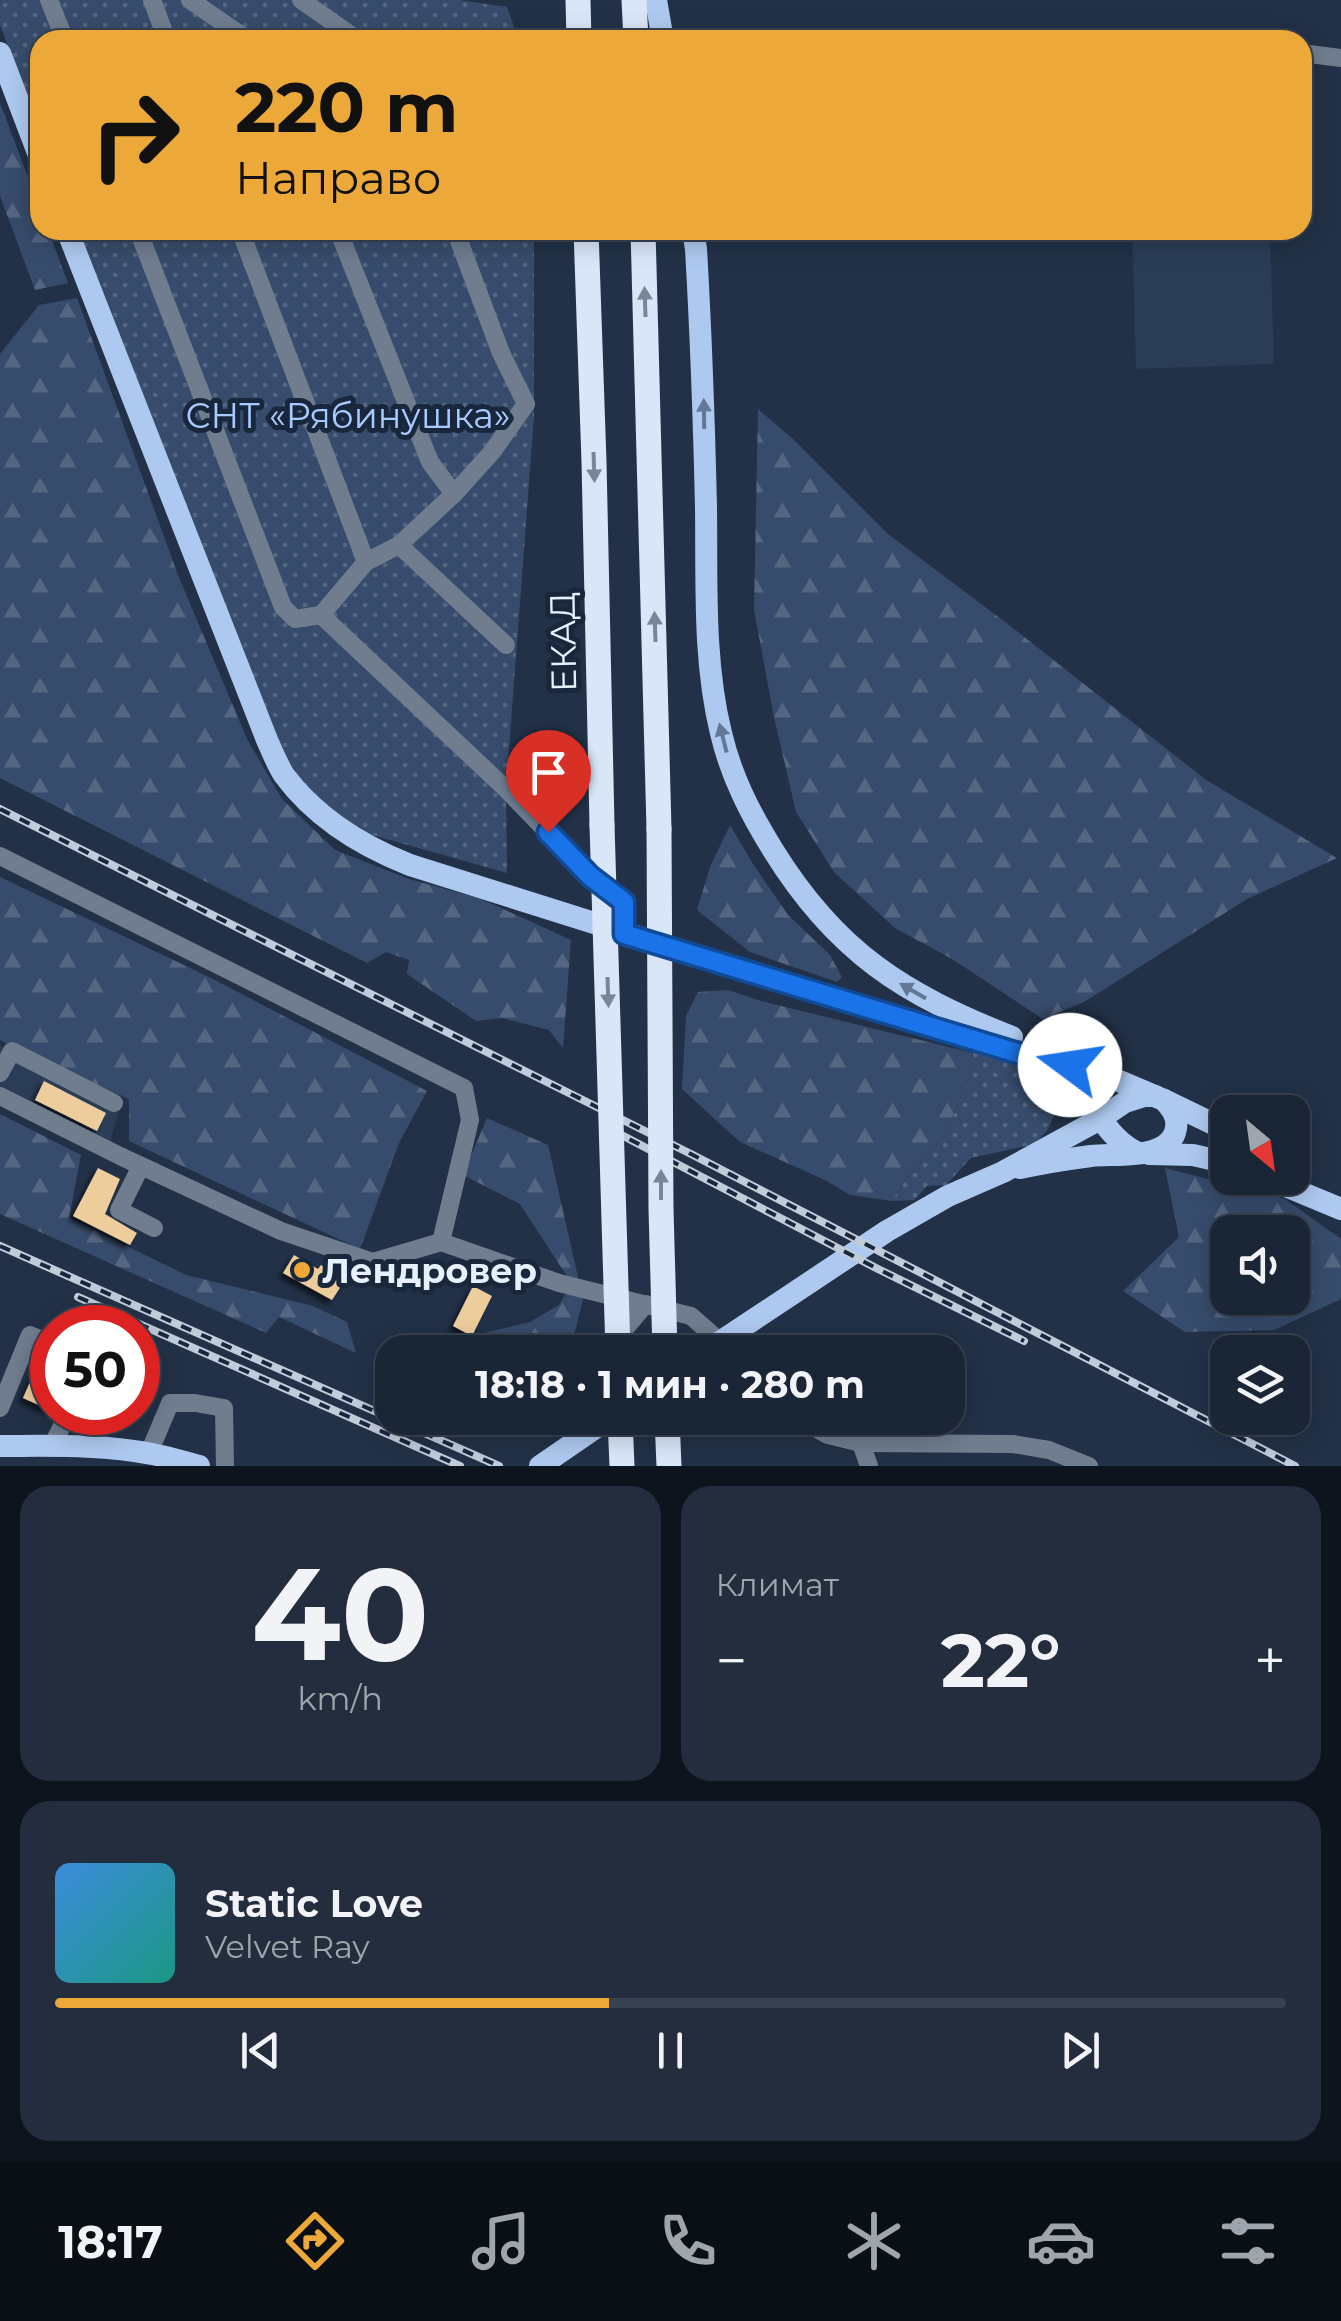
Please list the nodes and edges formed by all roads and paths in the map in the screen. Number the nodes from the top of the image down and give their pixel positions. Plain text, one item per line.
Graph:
1 (49, 0) edge
2 (152, 0) edge
3 (190, 0) edge
4 (302, 0) edge
5 (578, 0) edge
6 (634, 0) edge
7 (656, 0) edge
8 (60, 30) edge
9 (163, 30) edge
10 (234, 30) edge
11 (344, 30) edge
12 (579, 30) edge
13 (636, 30) edge
14 (660, 30) edge
15 (0, 53) edge
16 (1312, 54) edge
17 (1341, 58) edge
18 (30, 132) edge
19 (71, 240) edge
20 (142, 240) edge
21 (244, 240) edge
22 (342, 240) edge
23 (460, 240) edge
24 (586, 240) edge
25 (643, 240) edge
26 (694, 240) edge
27 (454, 494) junction
28 (399, 545) junction
29 (366, 562) junction
30 (321, 615) junction
31 (506, 645) dead end
32 (0, 856) edge
33 (624, 934) junction
34 (1014, 1052) junction
35 (1098, 1072) junction
36 (0, 1073) edge
37 (1056, 1076) junction
38 (0, 1096) edge
39 (1160, 1098) junction
40 (114, 1103) dead end
41 (1111, 1121) junction
42 (1210, 1122) edge
43 (1061, 1139) junction
44 (1141, 1153) junction
45 (1210, 1159) edge
46 (141, 1166) junction
47 (1003, 1172) junction
48 (1310, 1184) edge
49 (1307, 1195) edge
50 (1341, 1209) edge
51 (154, 1228) dead end
52 (441, 1242) junction
53 (660, 1252) dead end
54 (646, 1304) junction
55 (691, 1316) junction
56 (30, 1335) edge
57 (617, 1335) edge
58 (624, 1335) edge
59 (665, 1335) edge
60 (708, 1335) edge
61 (740, 1335) edge
62 (0, 1408) edge
63 (58, 1435) edge
64 (585, 1435) edge
65 (621, 1435) edge
66 (668, 1435) edge
67 (828, 1435) edge
68 (861, 1443) junction
69 (0, 1446) edge
70 (52, 1446) junction
71 (149, 1453) junction
72 (199, 1466) edge
73 (225, 1466) edge
74 (540, 1466) edge
75 (622, 1466) edge
76 (669, 1466) edge
77 (869, 1466) edge
78 (1089, 1466) edge

1 - 8 street
2 - 9 street
3 - 10 street
4 - 11 street
5 - 12 highway
6 - 13 highway
7 - 14 main road
15 - 18 main road
16 - 17 street
19 - 33 main road
20 - 30 street
21 - 29 street
22 - 27 street
23 - 27 street
24 -> 57 highway, ЕКАД, bridge
59 -> 25 highway, bridge
35 -> 26 main road
27 - 28 street
28 - 29 street
28 - 31 street
29 - 30 street
30 - 33 street
32 - 52 street
33 - 34 main road
34 - 35 main road
34 - 37 main road
35 - 39 main road
36 - 40 street
37 - 41 main road
37 - 43 main road
38 - 46 street
39 - 41 main road
39 - 42 main road
39 - 44 main road
41 - 43 main road
41 - 44 main road
43 - 47 main road
44 - 45 main road
44 - 47 main road
46 - 51 street
46 - 52 street
47 - 61 main road
48 - 50 main road
49 - 50 main road
52 - 54 street
53 - 55 street
54 - 55 street
54 - 58 street
55 - 60 street
56 - 62 street
63 - 70 street
64 - 74 main road
65 - 75 highway
66 - 76 highway
67 - 68 street
68 - 77 street
68 - 78 street
69 - 70 main road
70 - 71 main road
71 - 72 main road
71 - 73 street

